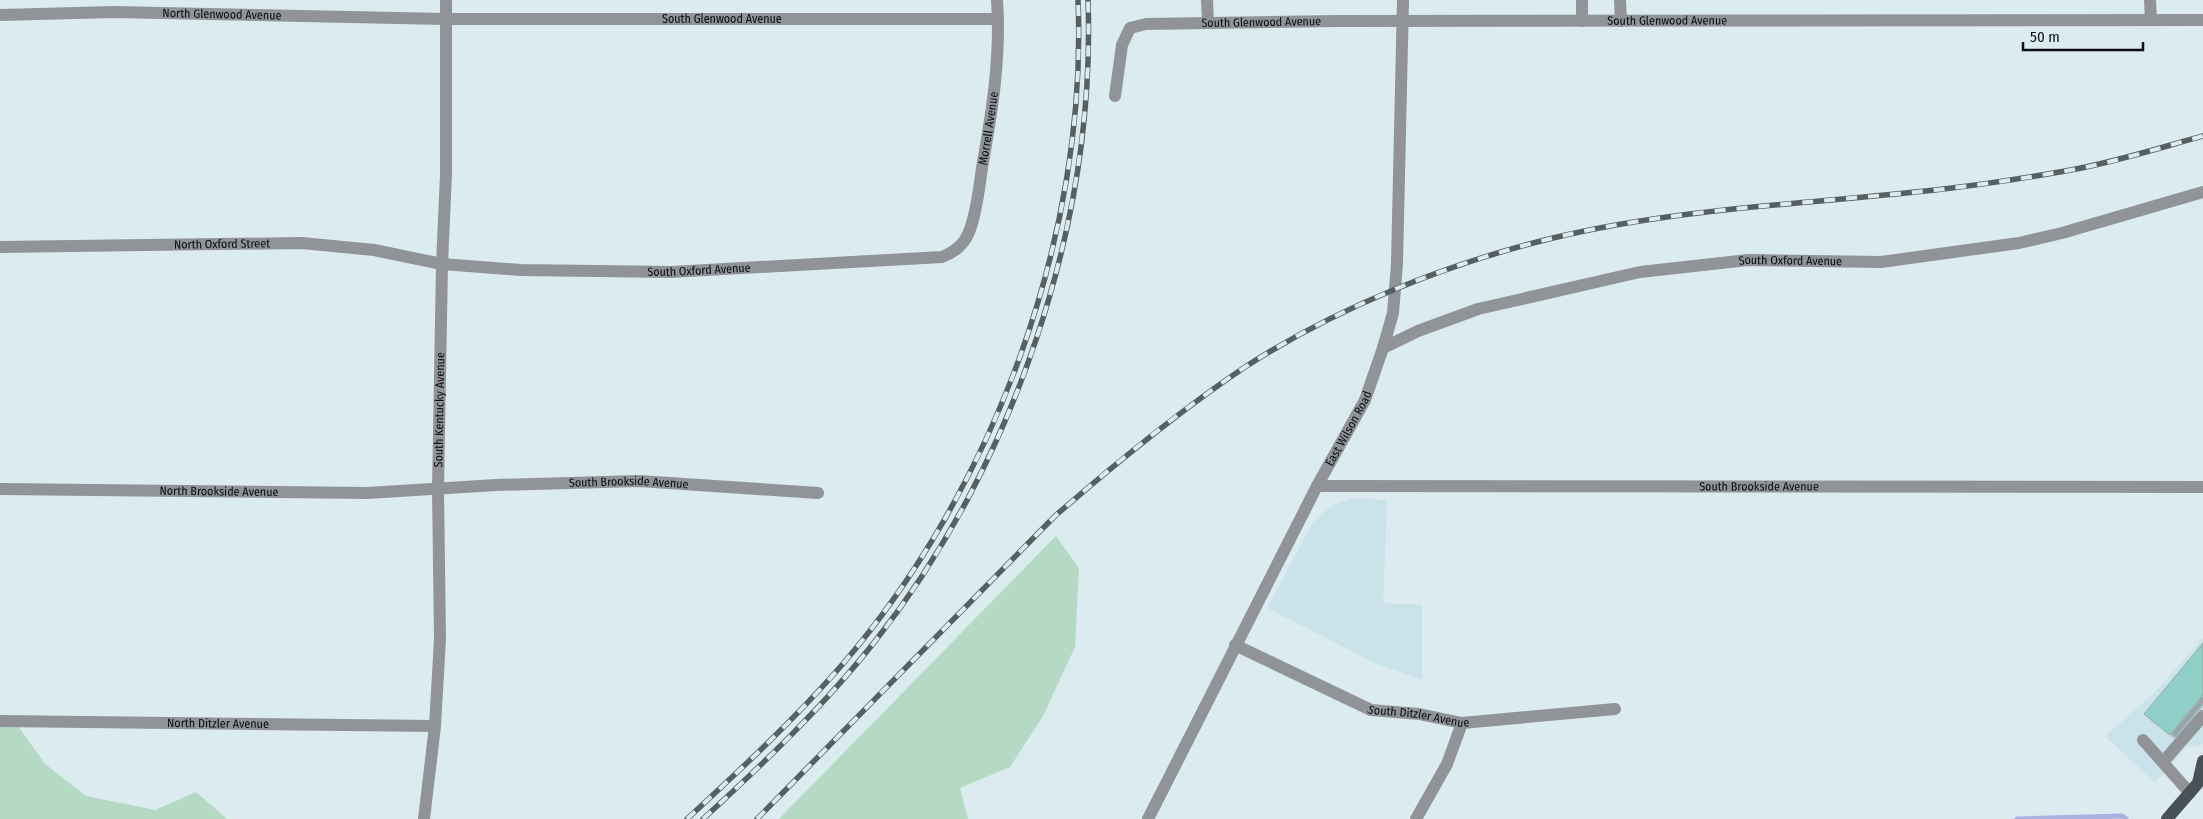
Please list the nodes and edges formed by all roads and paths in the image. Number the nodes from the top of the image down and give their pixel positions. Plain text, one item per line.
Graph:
1 (446, 0) edge
2 (997, 0) edge
3 (1207, 0) edge
4 (1403, 0) edge
5 (1582, 0) edge
6 (1620, 0) edge
7 (2150, 0) edge
8 (0, 15) edge
9 (446, 19) junction
10 (998, 19) junction
11 (2151, 20) junction
12 (2203, 20) edge
13 (1402, 21) junction
14 (1582, 21) junction
15 (1621, 21) junction
16 (1208, 23) junction
17 (1114, 96) dead end
18 (2203, 192) edge
19 (0, 247) edge
20 (954, 252) joint
21 (442, 264) junction
22 (1383, 348) junction
23 (1316, 486) junction
24 (2203, 487) edge
25 (438, 489) junction
26 (0, 490) edge
27 (818, 492) dead end
28 (1236, 646) junction
29 (1615, 709) dead end
30 (2203, 716) edge
31 (0, 721) edge
32 (1462, 723) junction
33 (435, 726) junction
34 (2143, 740) dead end
35 (2164, 762) junction
36 (2203, 762) edge
37 (2197, 785) edge
38 (424, 819) edge
39 (1148, 819) edge
40 (1416, 819) edge
41 (2167, 819) edge

1 - 9 street, South Kentucky Avenue
2 - 10 street, Morrell Avenue
3 - 16 street
4 - 13 street, East Wilson Road
5 - 14 street
6 - 15 street
7 - 11 street
8 - 9 street, North Glenwood Avenue
9 - 10 street, South Glenwood Avenue
9 - 21 street, South Kentucky Avenue
10 - 20 street, Morrell Avenue
11 - 12 street, South Glenwood Avenue
11 - 15 street, South Glenwood Avenue
13 - 14 street, South Glenwood Avenue
13 - 16 street, South Glenwood Avenue
13 - 22 street, East Wilson Road
14 - 15 street, South Glenwood Avenue
16 - 17 street, South Glenwood Avenue
18 - 22 street, South Oxford Avenue
19 - 21 street, North Oxford Street
20 - 21 street, South Oxford Avenue
21 - 25 street, South Kentucky Avenue
22 - 23 street, East Wilson Road
23 - 24 street, South Brookside Avenue
23 - 28 street, East Wilson Road
25 - 26 street, North Brookside Avenue
25 - 27 street, South Brookside Avenue
25 - 33 street, South Kentucky Avenue
28 - 32 street, South Ditzler Avenue
28 - 39 street, East Wilson Road
29 - 32 street, South Ditzler Avenue
30 - 35 street
31 - 33 street, North Ditzler Avenue
32 - 40 street
33 - 38 street, South Kentucky Avenue
34 - 35 street
35 - 37 street
36 - 37 main road
37 - 41 main road

